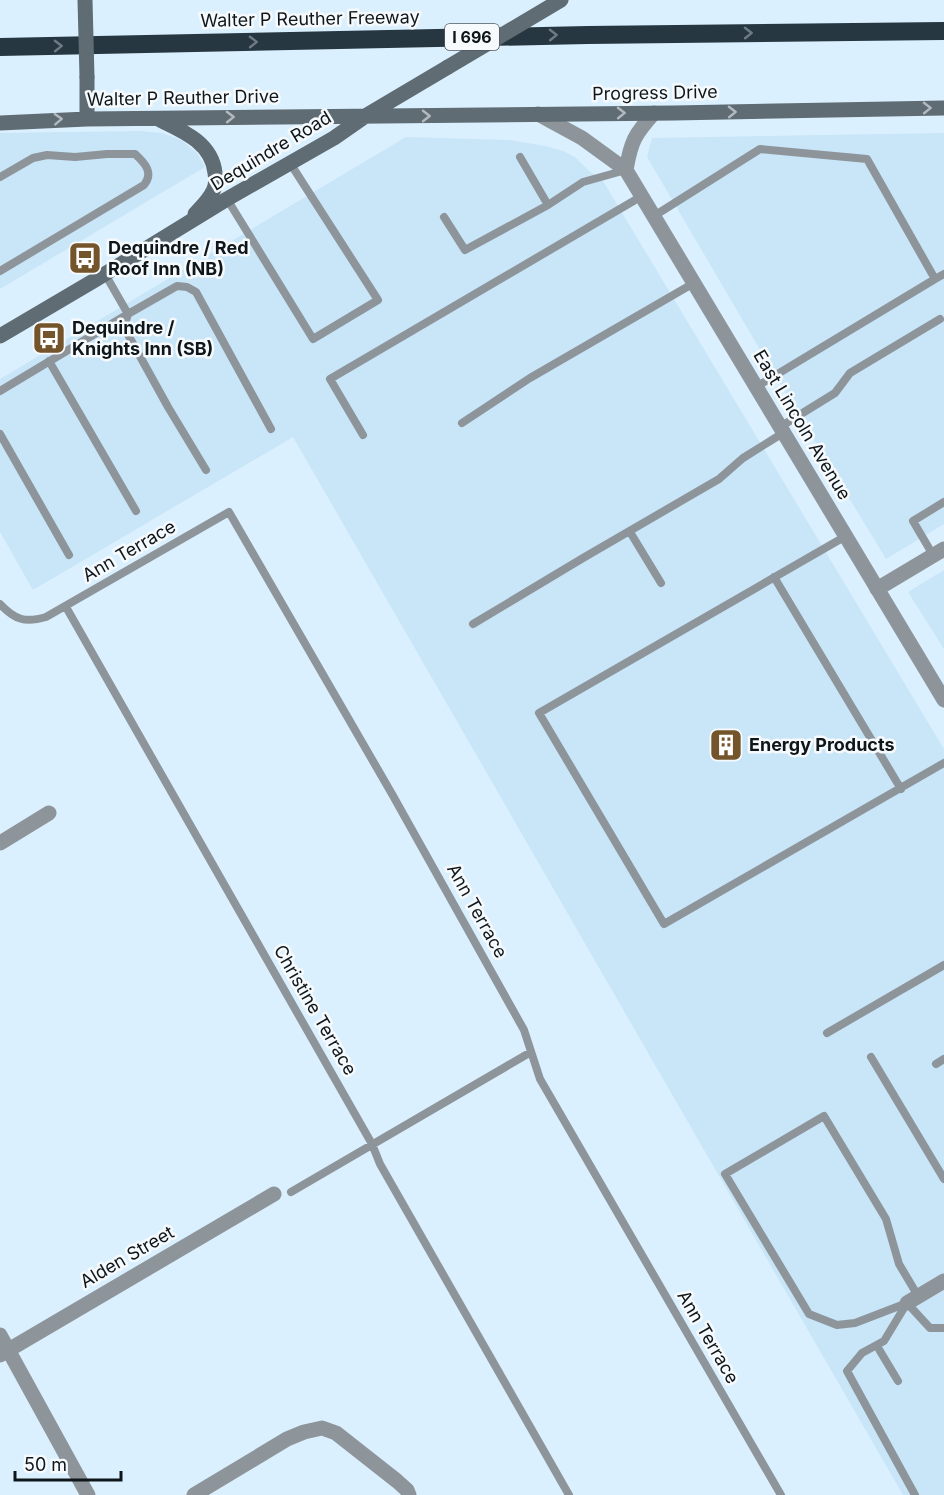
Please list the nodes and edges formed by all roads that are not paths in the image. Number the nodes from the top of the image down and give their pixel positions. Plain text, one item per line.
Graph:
1 (85, 0) edge
2 (561, 0) edge
3 (944, 31) edge
4 (0, 47) edge
5 (944, 108) edge
6 (654, 113) junction
7 (538, 114) junction
8 (367, 115) junction
9 (87, 118) junction
10 (156, 118) junction
11 (0, 123) edge
12 (520, 157) dead end
13 (290, 163) junction
14 (626, 170) junction
15 (0, 177) edge
16 (642, 196) junction
17 (227, 199) junction
18 (548, 205) junction
19 (654, 216) junction
20 (444, 217) dead end
21 (185, 225) junction
22 (0, 271) edge
23 (105, 274) junction
24 (944, 274) edge
25 (935, 279) junction
26 (694, 283) junction
27 (128, 314) junction
28 (940, 319) dead end
29 (0, 336) edge
30 (49, 361) junction
31 (756, 387) junction
32 (0, 391) edge
33 (462, 423) dead end
34 (271, 429) dead end
35 (782, 430) junction
36 (0, 434) edge
37 (363, 435) dead end
38 (206, 470) dead end
39 (944, 502) edge
40 (136, 511) dead end
41 (630, 532) junction
42 (846, 536) junction
43 (939, 552) edge
44 (69, 555) dead end
45 (774, 577) junction
46 (661, 583) dead end
47 (877, 589) junction
48 (0, 604) edge
49 (66, 607) junction
50 (473, 624) dead end
51 (944, 700) edge
52 (944, 763) edge
53 (901, 789) junction
54 (49, 813) dead end
55 (0, 843) edge
56 (944, 965) edge
57 (827, 1033) dead end
58 (531, 1052) junction
59 (871, 1057) dead end
60 (372, 1144) junction
61 (944, 1179) edge
62 (291, 1192) dead end
63 (274, 1194) dead end
64 (944, 1281) edge
65 (913, 1299) junction
66 (944, 1328) edge
67 (0, 1335) edge
68 (877, 1346) junction
69 (4, 1352) edge
70 (898, 1381) dead end
71 (88, 1495) edge
72 (194, 1495) edge
73 (409, 1495) edge
74 (569, 1495) edge
75 (781, 1495) edge
76 (915, 1495) edge

1 - 9 main road, bridge
2 - 8 main road, Dequindre Road, bridge
4 -> 3 highway, Walter P Reuther Freeway / I 696
6 -> 5 main road, Progress Drive
7 -> 6 main road, Progress Drive
6 - 14 street
8 -> 7 main road, Progress Drive
7 - 14 street, East Lincoln Avenue
10 -> 8 main road, Walter P Reuther Drive
8 - 13 main road, Dequindre Road
9 - 10 main road, Walter P Reuther Drive
11 -> 9 main road, Walter P Reuther Drive
10 - 21 main road
12 - 18 lane
13 - 17 main road, Dequindre Road
13 - 17 lane
14 - 16 street, East Lincoln Avenue
14 - 18 lane
15 - 22 lane
16 - 19 street, East Lincoln Avenue
16 - 37 lane
17 - 21 main road, Dequindre Road
18 - 20 lane
19 - 25 lane
19 - 26 street, East Lincoln Avenue
21 - 23 main road, Dequindre Road
23 - 27 lane
23 - 29 main road, Dequindre Road
24 - 25 lane
25 - 31 lane
26 - 31 street, East Lincoln Avenue
26 - 33 lane
27 - 30 lane
27 - 34 lane
27 - 38 lane
28 - 35 lane
30 - 32 lane
30 - 40 lane
31 - 35 street, East Lincoln Avenue
35 - 41 lane
35 - 42 street, East Lincoln Avenue
36 - 44 lane
39 - 43 lane
41 - 46 lane
41 - 50 lane
42 - 45 lane
42 - 47 street, East Lincoln Avenue
43 - 47 street
45 - 53 lane
45 - 53 lane
47 - 51 street, East Lincoln Avenue
48 - 49 lane
49 - 58 lane, Ann Terrace
49 - 60 lane, Christine Terrace
52 - 53 lane
54 - 55 street
56 - 57 lane
58 - 60 lane
58 - 75 lane, Ann Terrace
59 - 61 lane
60 - 62 lane
60 - 74 lane, Christine Terrace
63 - 69 street, Alden Street
64 - 65 street
65 - 65 lane
65 - 66 lane
65 - 68 lane
67 - 69 street
68 - 70 lane
68 - 76 lane
69 - 71 street
72 - 73 street

